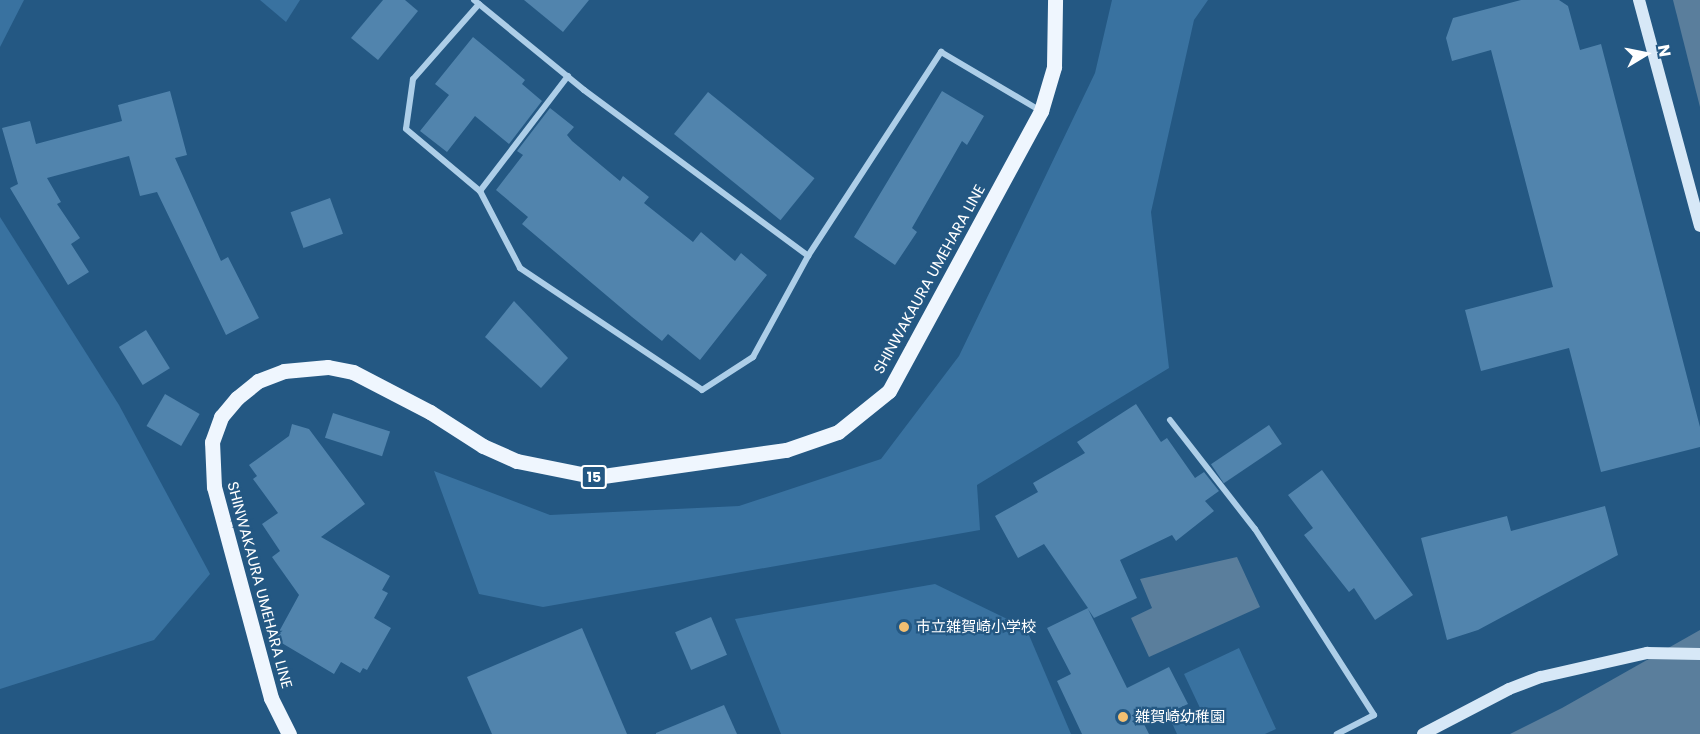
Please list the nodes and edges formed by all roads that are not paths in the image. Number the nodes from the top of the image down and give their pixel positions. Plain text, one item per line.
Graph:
1 (1055, 0) edge
2 (1639, 0) edge
3 (476, 2) edge
4 (568, 76) junction
5 (1041, 111) junction
6 (480, 191) junction
7 (1700, 226) edge
8 (808, 256) junction
9 (1170, 420) dead end
10 (1700, 654) edge
11 (289, 734) edge
12 (1337, 734) edge
13 (1424, 734) edge

1 - 5 main road, SHINWAKAURA UMEHARA LINE / 15
2 - 7 street
3 - 4 street
3 - 6 street
4 - 6 street
4 - 8 street
5 - 8 street
5 - 11 main road, SHINWAKAURA UMEHARA LINE / 15
6 - 8 street
9 - 12 street
10 - 13 street

